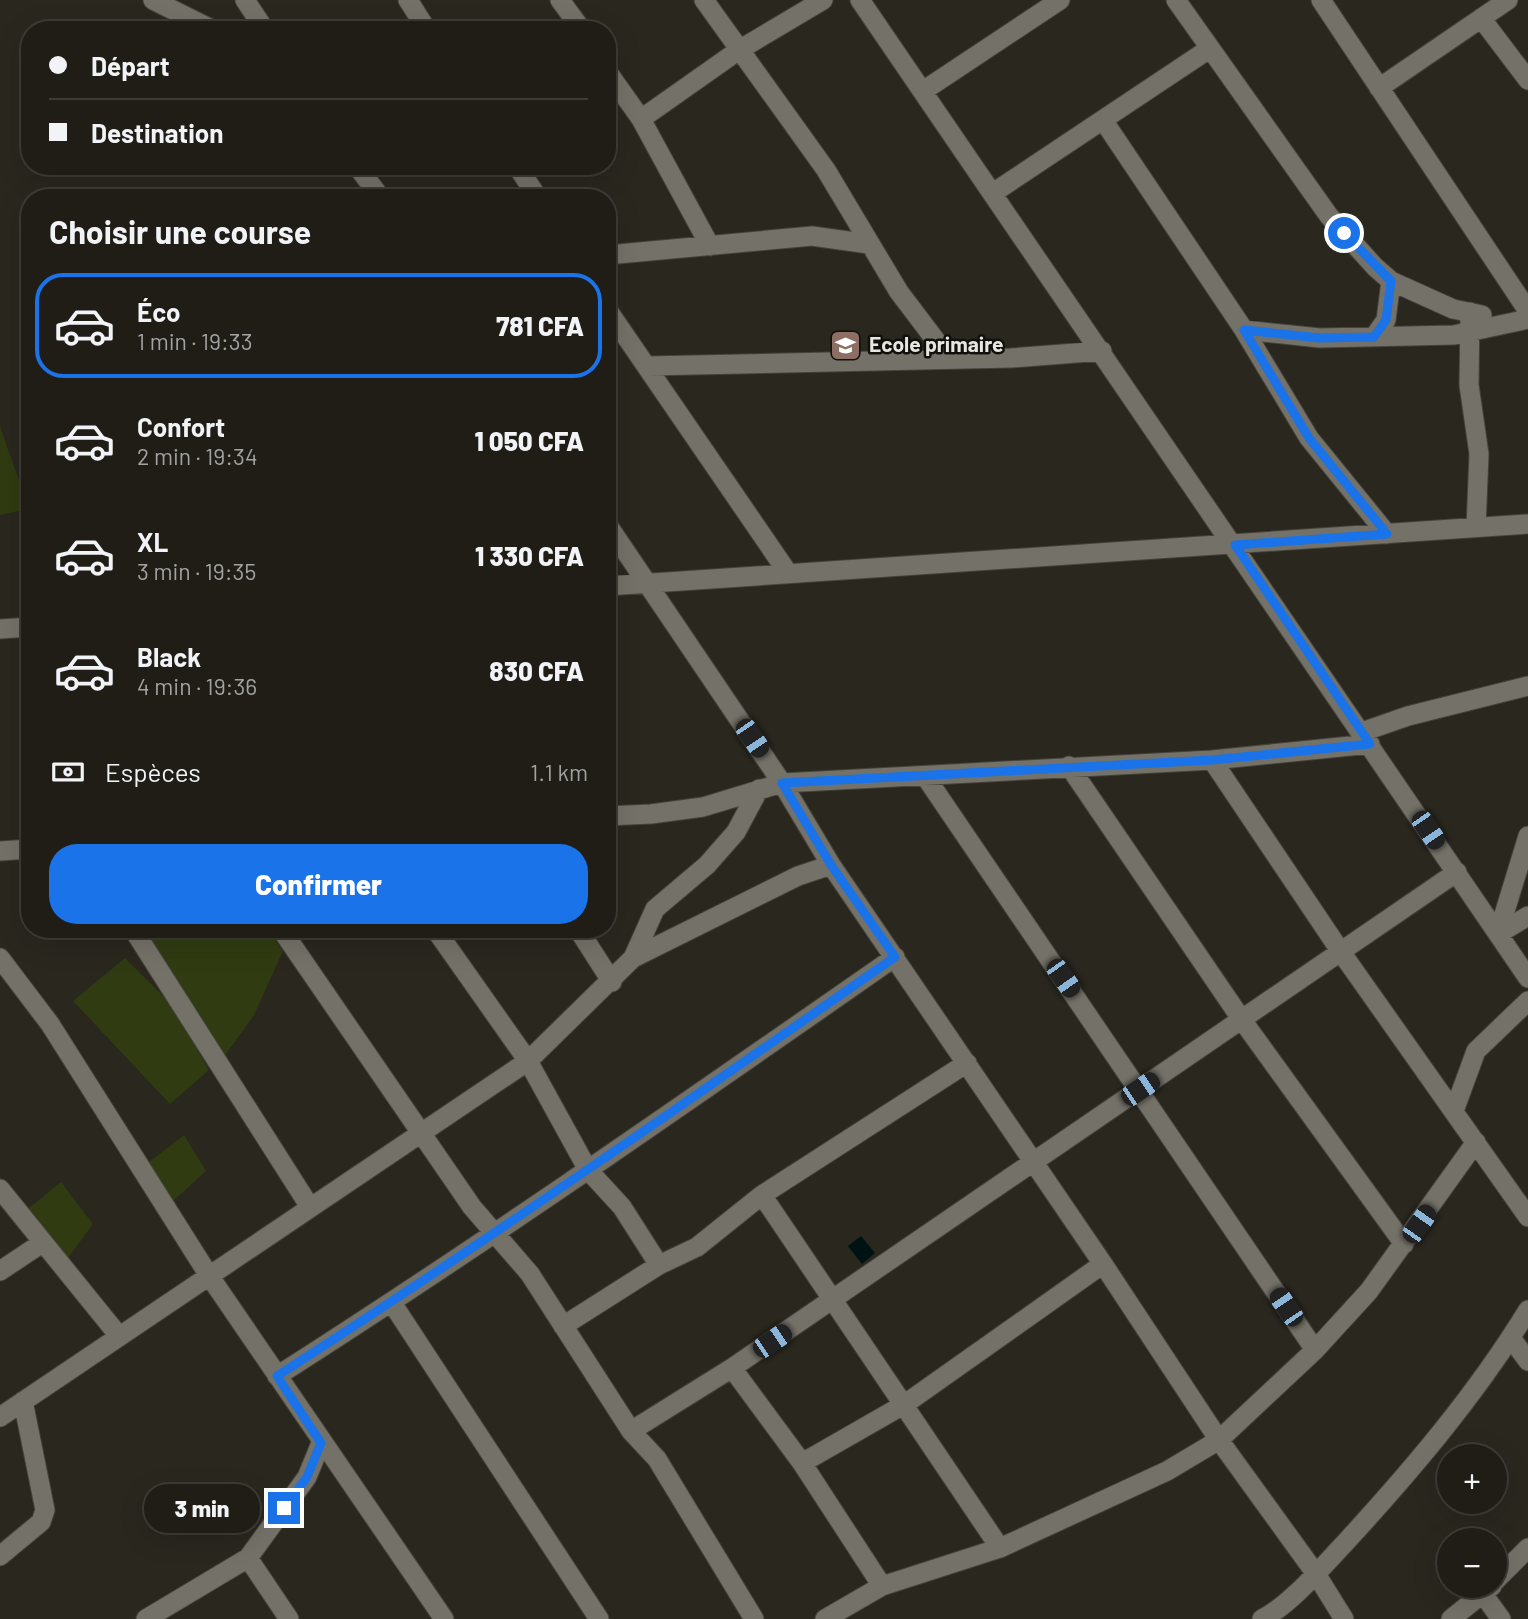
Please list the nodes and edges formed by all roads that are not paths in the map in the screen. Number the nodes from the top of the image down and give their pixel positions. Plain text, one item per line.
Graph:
1 (153, 0) edge
2 (245, 0) edge
3 (408, 0) edge
4 (560, 0) edge
5 (704, 0) edge
6 (823, 0) edge
7 (860, 0) edge
8 (1060, 0) edge
9 (1176, 0) edge
10 (1321, 0) edge
11 (1508, 0) edge
12 (1481, 19) junction
13 (195, 21) edge
14 (259, 21) edge
15 (421, 21) edge
16 (575, 21) edge
17 (1209, 49) junction
18 (739, 50) junction
19 (1528, 80) edge
20 (616, 83) edge
21 (1379, 88) junction
22 (923, 91) junction
23 (642, 119) junction
24 (1103, 120) junction
25 (993, 193) junction
26 (869, 244) junction
27 (710, 246) junction
28 (616, 255) edge
29 (1391, 281) junction
30 (1524, 317) edge
31 (616, 321) edge
32 (1470, 322) junction
33 (1244, 330) junction
34 (1374, 337) junction
35 (1102, 351) junction
36 (949, 358) junction
37 (649, 366) junction
38 (1528, 524) edge
39 (1476, 527) junction
40 (1387, 534) junction
41 (616, 537) edge
42 (1235, 545) junction
43 (788, 573) junction
44 (647, 583) junction
45 (616, 585) edge
46 (21, 628) edge
47 (0, 629) edge
48 (1528, 686) edge
49 (1366, 738) junction
50 (1212, 760) junction
51 (1069, 766) junction
52 (925, 776) junction
53 (782, 783) junction
54 (759, 789) junction
55 (616, 815) edge
56 (1528, 836) edge
57 (21, 850) edge
58 (0, 851) edge
59 (831, 865) junction
60 (1457, 872) junction
61 (1528, 916) edge
62 (1498, 934) junction
63 (139, 938) edge
64 (287, 938) edge
65 (441, 938) edge
66 (584, 938) edge
67 (1341, 951) junction
68 (895, 957) junction
69 (0, 958) edge
70 (633, 958) junction
71 (1528, 978) edge
72 (612, 982) junction
73 (1528, 1001) edge
74 (1242, 1020) junction
75 (528, 1061) junction
76 (967, 1063) junction
77 (1140, 1089) junction
78 (1454, 1111) junction
79 (421, 1134) junction
80 (1476, 1142) junction
81 (1034, 1162) junction
82 (588, 1170) junction
83 (0, 1188) edge
84 (762, 1195) junction
85 (310, 1207) junction
86 (1528, 1217) edge
87 (495, 1230) junction
88 (42, 1243) junction
89 (1404, 1244) junction
90 (1103, 1264) junction
91 (659, 1265) junction
92 (0, 1271) edge
93 (208, 1274) junction
94 (832, 1300) junction
95 (392, 1303) junction
96 (1528, 1310) edge
97 (563, 1326) junction
98 (119, 1336) junction
99 (1511, 1338) junction
100 (1315, 1350) junction
101 (1528, 1361) edge
102 (732, 1368) junction
103 (277, 1376) junction
104 (23, 1401) junction
105 (905, 1404) junction
106 (0, 1417) edge
107 (631, 1432) junction
108 (1219, 1440) junction
109 (321, 1443) junction
110 (802, 1463) junction
111 (1000, 1548) junction
112 (1528, 1548) edge
113 (0, 1556) edge
114 (248, 1558) junction
115 (1507, 1570) edge
116 (1316, 1574) junction
117 (882, 1586) junction
118 (1477, 1598) edge
119 (1494, 1598) edge
120 (1343, 1618) edge
121 (146, 1619) edge
122 (289, 1619) edge
123 (444, 1619) edge
124 (599, 1619) edge
125 (754, 1619) edge
126 (825, 1619) edge
127 (1262, 1619) edge
128 (1451, 1619) edge
129 (1501, 1619) edge

1 - 13 street
2 - 14 street
3 - 15 street
4 - 16 street
5 - 18 street
6 - 18 street
7 - 22 street
8 - 22 street
9 - 17 street
10 - 21 street
11 - 12 street
12 - 19 street
12 - 21 street
17 - 24 street
17 - 29 street
18 - 23 street
18 - 26 street
20 - 23 street
21 - 30 street
22 - 25 street
23 - 27 street
24 - 25 street
24 - 33 street
25 - 35 street
26 - 27 street
26 - 36 street
27 - 28 street
29 - 32 street
29 - 34 street
30 - 32 street
31 - 37 street
32 - 34 street
32 - 39 street
33 - 34 street
33 - 40 street
35 - 36 street
35 - 42 street
36 - 37 street
37 - 43 street
38 - 39 street
39 - 40 street
40 - 42 street
41 - 44 street
42 - 43 street
42 - 49 street
43 - 44 street
44 - 45 street
44 - 53 street
46 - 47 street
48 - 49 street
49 - 50 street
49 - 60 street
50 - 51 street
50 - 67 street
51 - 52 street
51 - 74 street
52 - 53 street
52 - 77 street
53 - 54 street
53 - 59 street
54 - 55 street
54 - 70 street
56 - 62 street
57 - 58 street
59 - 68 street
59 - 70 street
60 - 62 street
60 - 67 street
61 - 62 street
62 - 71 street
63 - 85 street
64 - 79 street
65 - 75 street
66 - 72 street
67 - 74 street
67 - 78 street
68 - 76 street
68 - 82 street
69 - 93 street
70 - 72 street
72 - 75 street
73 - 78 street
74 - 77 street
74 - 89 street
75 - 79 street
75 - 82 street
76 - 81 street
76 - 84 street
77 - 81 street
77 - 100 street
78 - 80 street
79 - 85 street
79 - 87 street
80 - 86 street
80 - 89 street
81 - 90 street
81 - 94 street
82 - 87 street
82 - 91 street
83 - 88 street
84 - 91 street
84 - 94 street
85 - 93 street
87 - 95 street
87 - 97 street
88 - 92 street
88 - 98 street
89 - 100 street
90 - 105 street
90 - 108 street
91 - 97 street
93 - 98 street
93 - 103 street
94 - 102 street
94 - 105 street
95 - 103 street
95 - 124 street
96 - 99 street
97 - 107 street
98 - 104 street
99 - 101 street
99 - 116 street
100 - 108 street
102 - 107 street
102 - 110 street
103 - 109 street
104 - 106 street
104 - 113 street
105 - 110 street
105 - 111 street
107 - 125 street
108 - 111 street
108 - 116 street
109 - 114 street
109 - 123 street
110 - 117 street
111 - 117 street
112 - 115 street
114 - 121 street
114 - 122 street
116 - 120 street
116 - 127 street
117 - 126 street
118 - 128 street
119 - 129 street

